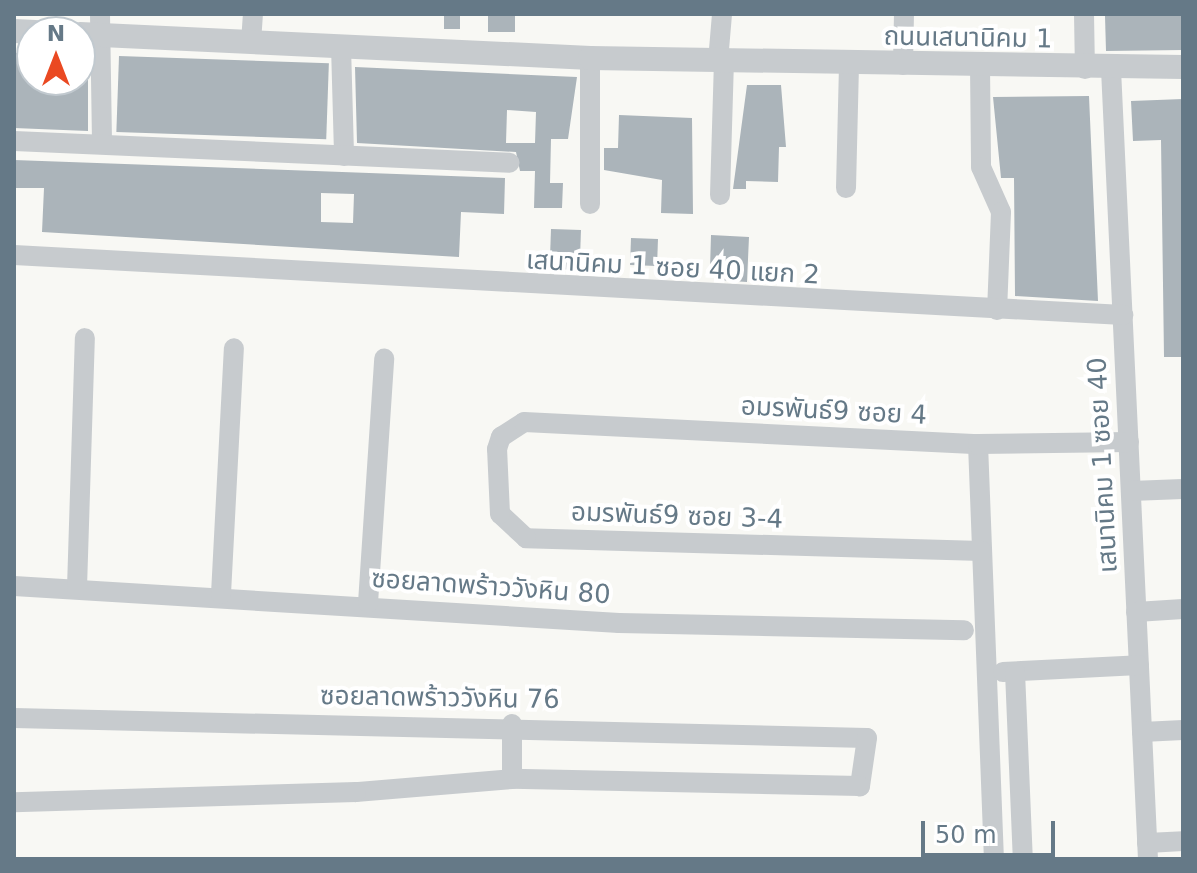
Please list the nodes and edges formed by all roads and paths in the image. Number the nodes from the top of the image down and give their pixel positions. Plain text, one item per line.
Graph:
1 (253, 14) edge
2 (722, 14) edge
3 (904, 14) edge
4 (1084, 14) edge
5 (96, 28) edge
6 (251, 42) junction
7 (341, 46) junction
8 (96, 57) edge
9 (590, 58) junction
10 (721, 61) junction
11 (849, 64) junction
12 (903, 65) junction
13 (980, 66) junction
14 (1183, 67) edge
15 (1085, 69) junction
16 (1111, 69) junction
17 (14, 141) edge
18 (102, 143) junction
19 (344, 156) junction
20 (510, 163) dead end
21 (846, 188) dead end
22 (720, 195) dead end
23 (590, 204) dead end
24 (14, 255) edge
25 (997, 310) junction
26 (1123, 315) junction
27 (85, 338) dead end
28 (234, 348) dead end
29 (384, 359) dead end
30 (538, 422) joint
31 (1129, 442) junction
32 (978, 444) junction
33 (1183, 489) edge
34 (1131, 491) junction
35 (982, 551) junction
36 (14, 586) edge
37 (77, 588) junction
38 (221, 594) junction
39 (368, 603) junction
40 (1183, 609) edge
41 (1136, 612) junction
42 (964, 630) dead end
43 (1139, 665) junction
44 (1015, 672) junction
45 (987, 673) junction
46 (14, 718) edge
47 (512, 724) junction
48 (1183, 730) edge
49 (1142, 732) junction
50 (512, 779) junction
51 (14, 802) edge
52 (1183, 841) edge
53 (1147, 851) edge
54 (994, 859) edge
55 (1023, 859) edge

1 - 6 street
2 - 10 street
3 - 12 street
4 - 15 street
5 - 6 street, ถนนเสนานิคม 1
6 - 7 street, ถนนเสนานิคม 1
7 - 9 street, ถนนเสนานิคม 1
7 - 19 street
8 - 18 street
9 - 10 street, ถนนเสนานิคม 1
9 - 23 street
10 - 11 street, ถนนเสนานิคม 1
10 - 22 street
11 - 12 street, ถนนเสนานิคม 1
11 - 21 street
12 - 13 street, ถนนเสนานิคม 1
13 - 15 street, ถนนเสนานิคม 1
13 - 25 street
14 - 16 street, ถนนเสนานิคม 1
15 - 16 street, ถนนเสนานิคม 1
16 - 26 street, เสนานิคม 1 ซอย 40
17 - 18 street
18 - 19 street
19 - 20 street
24 - 25 street, เสนานิคม 1 ซอย 40 แยก 2
25 - 26 street, เสนานิคม 1 ซอย 40 แยก 2
26 - 31 street, เสนานิคม 1 ซอย 40
27 - 37 street
28 - 38 street
29 - 39 street
30 - 32 street, อมรพันธ์9 ซอย 4
30 - 35 street, อมรพันธ์9 ซอย 3-4
31 - 32 street, อมรพันธ์9 ซอย 4
31 - 34 street, เสนานิคม 1 ซอย 40
32 - 35 street
33 - 34 street
34 - 41 street, เสนานิคม 1 ซอย 40
35 - 45 street
36 - 37 street, ซอยลาดพร้าววังหิน 80
37 - 38 street, ซอยลาดพร้าววังหิน 80
38 - 39 street, ซอยลาดพร้าววังหิน 80
39 - 42 street, ซอยลาดพร้าววังหิน 80
40 - 41 street
41 - 43 street, เสนานิคม 1 ซอย 40
43 - 44 street
43 - 49 street, เสนานิคม 1 ซอย 40
44 - 45 street
44 - 55 street
45 - 54 street
46 - 47 street, ซอยลาดพร้าววังหิน 76
47 - 50 street
47 - 50 street, ซอยลาดพร้าววังหิน 76
48 - 49 street
49 - 53 street, เสนานิคม 1 ซอย 40
50 - 51 street
52 - 53 street

